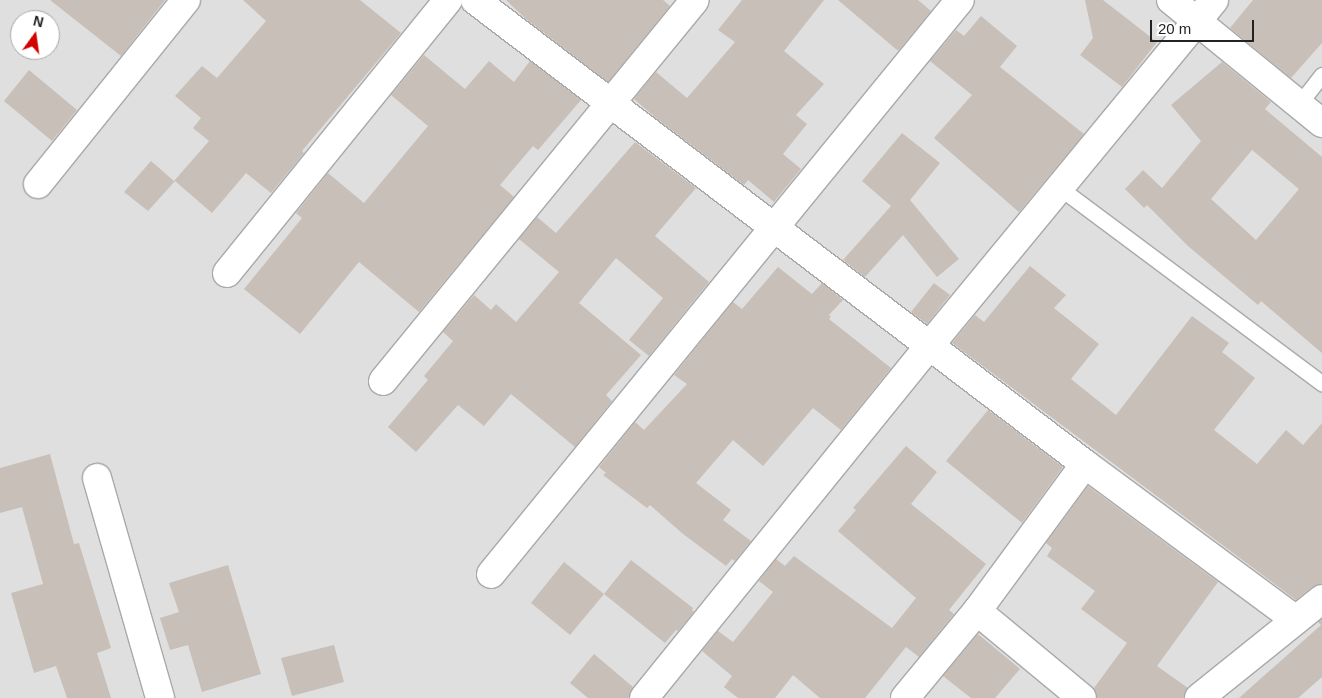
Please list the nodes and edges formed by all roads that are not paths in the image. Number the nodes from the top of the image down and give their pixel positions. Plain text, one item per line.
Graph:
1 (186, 0) edge
2 (448, 0) edge
3 (474, 0) edge
4 (695, 0) edge
5 (960, 0) edge
6 (1171, 0) edge
7 (1214, 0) edge
8 (1197, 21) junction
9 (1322, 75) edge
10 (610, 102) junction
11 (1299, 104) junction
12 (1322, 123) edge
13 (38, 184) dead end
14 (1060, 188) junction
15 (773, 227) junction
16 (227, 273) dead end
17 (929, 346) junction
18 (383, 381) dead end
19 (1322, 383) edge
20 (1086, 464) junction
21 (97, 478) dead end
22 (491, 574) dead end
23 (1322, 599) edge
24 (977, 611) junction
25 (1296, 620) junction
26 (160, 698) edge
27 (644, 698) edge
28 (905, 698) edge
29 (1082, 698) edge
30 (1199, 698) edge

1 - 13 street
2 - 16 street
3 - 10 street
4 - 10 street
5 - 15 street
6 - 8 street
7 - 8 street
8 - 11 street
8 - 14 street
9 - 11 lane
10 - 15 street
10 - 18 street
11 - 12 street
14 - 17 street
14 - 19 lane
15 - 17 street
15 - 22 street
17 - 20 street
17 - 27 street
20 - 24 street
20 - 25 street
21 - 26 street
23 - 25 street
24 - 28 street
24 - 29 street
25 - 30 street

